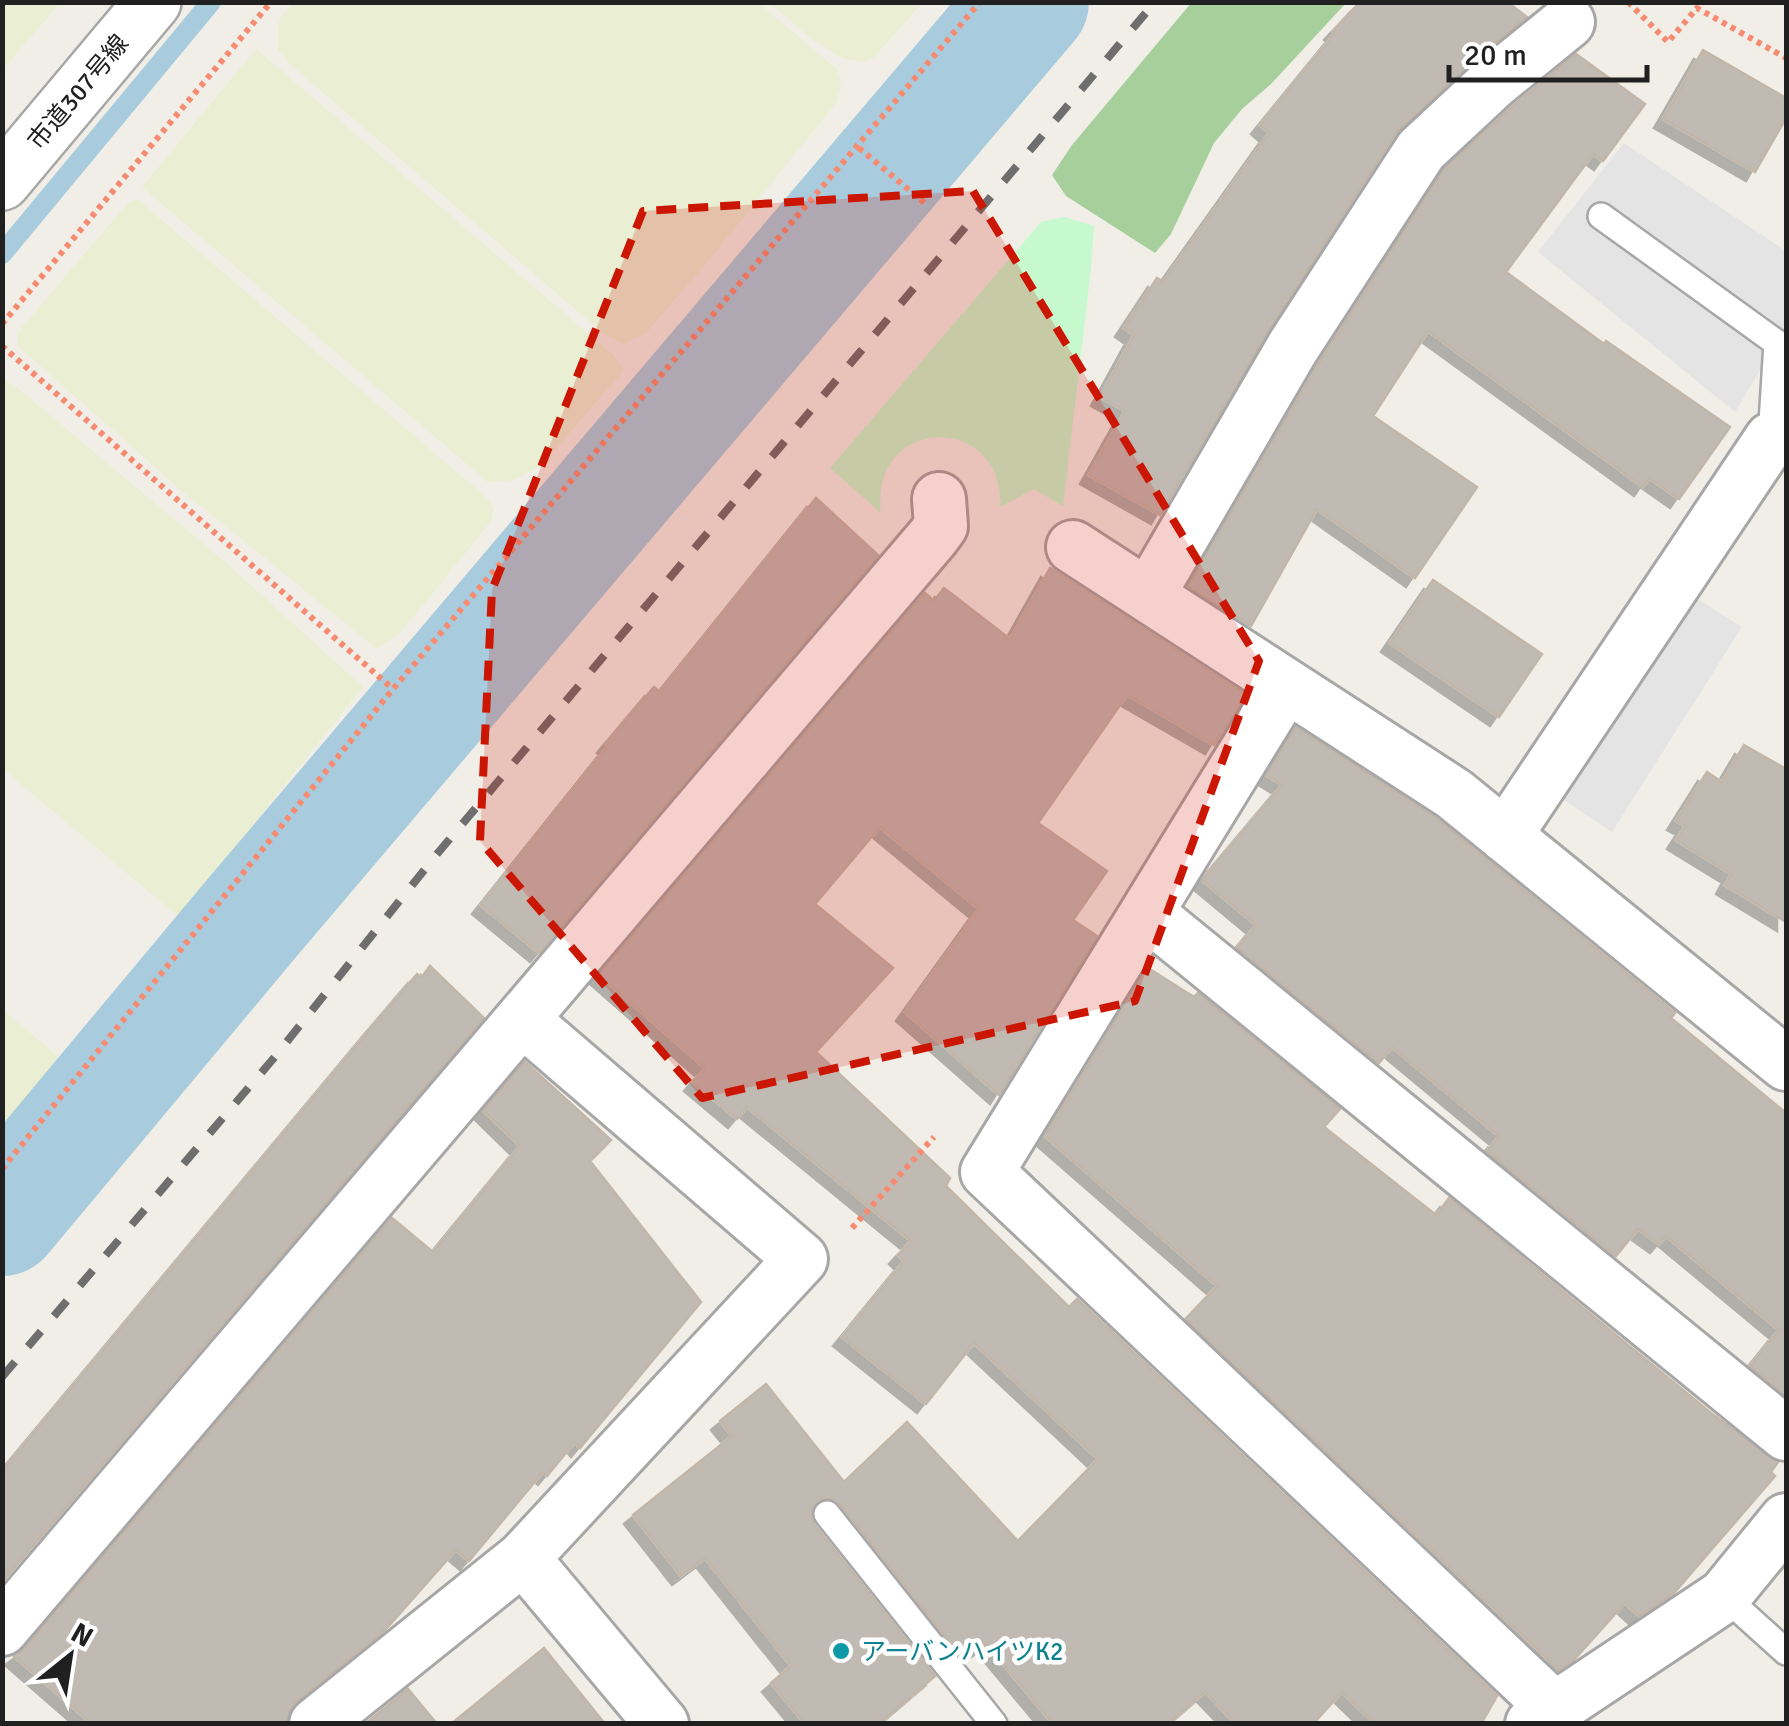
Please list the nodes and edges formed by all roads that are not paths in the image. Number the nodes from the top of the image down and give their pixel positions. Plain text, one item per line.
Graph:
1 (154, 2) edge
2 (1568, 22) dead end
3 (2, 182) edge
4 (1601, 216) dead end
5 (1771, 438) joint
6 (939, 499) dead end
7 (1073, 547) dead end
8 (1149, 594) junction
9 (1286, 686) junction
10 (1504, 836) junction
11 (1147, 913) junction
12 (524, 1021) junction
13 (1786, 1064) edge
14 (1786, 1434) edge
15 (827, 1514) dead end
16 (1786, 1520) edge
17 (523, 1558) junction
18 (1724, 1596) junction
19 (2, 1629) edge
20 (1786, 1652) edge
21 (1543, 1716) edge
22 (316, 1724) edge
23 (662, 1724) edge
24 (994, 1724) edge

1 - 3 street, 市道307号線
2 - 8 street
4 - 5 lane
5 - 10 street
6 - 12 street
7 - 8 street
8 - 9 street
9 - 10 street
9 - 11 street
10 - 13 street
11 - 14 street
11 - 21 street
12 - 17 street
12 - 19 street
15 - 24 lane
16 - 18 street
17 - 22 street
17 - 23 street
18 - 20 lane
18 - 21 street

